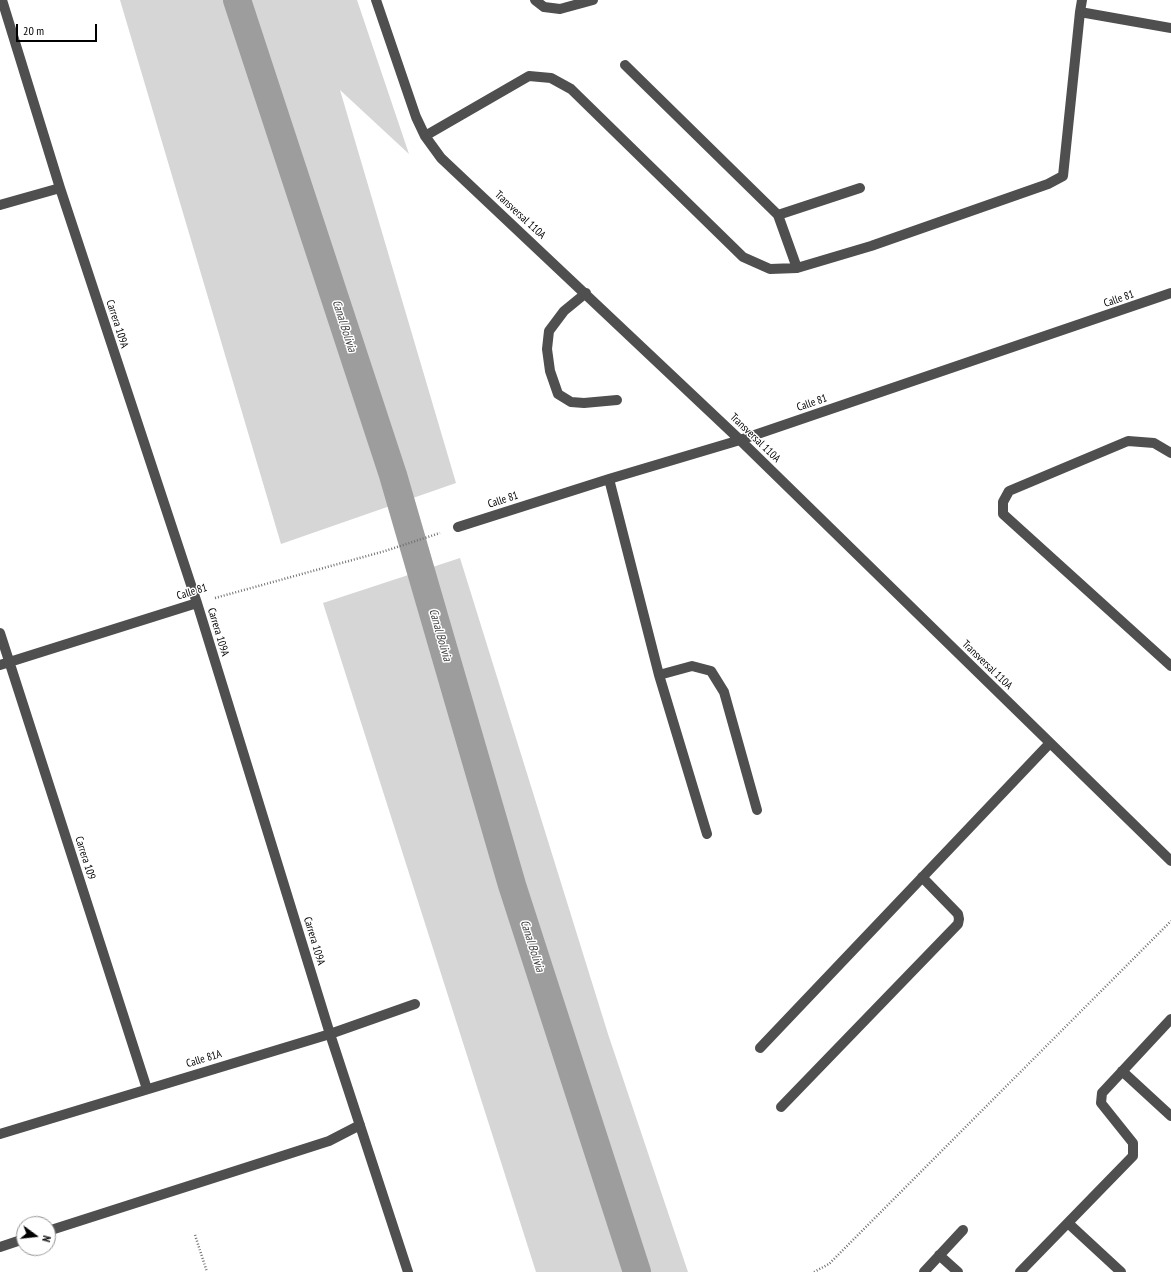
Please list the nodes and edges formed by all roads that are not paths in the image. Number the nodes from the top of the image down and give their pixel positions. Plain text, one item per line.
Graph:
1 (2, 0) edge
2 (376, 0) edge
3 (535, 0) edge
4 (593, 0) edge
5 (1082, 0) edge
6 (1080, 12) junction
7 (1171, 28) edge
8 (625, 65) dead end
9 (425, 136) junction
10 (60, 188) junction
11 (860, 188) dead end
12 (0, 205) edge
13 (778, 215) junction
14 (797, 268) junction
15 (586, 293) junction
16 (1171, 293) edge
17 (618, 400) dead end
18 (740, 440) junction
19 (1171, 453) edge
20 (609, 478) junction
21 (458, 527) dead end
22 (197, 603) junction
23 (0, 633) edge
24 (5, 664) edge
25 (1171, 666) edge
26 (659, 675) junction
27 (1050, 743) junction
28 (757, 810) dead end
29 (707, 834) dead end
30 (1171, 861) edge
31 (922, 877) junction
32 (415, 1004) dead end
33 (1169, 1026) edge
34 (330, 1034) junction
35 (760, 1048) dead end
36 (1122, 1070) junction
37 (147, 1089) junction
38 (781, 1107) dead end
39 (1171, 1116) edge
40 (360, 1125) junction
41 (0, 1134) edge
42 (1068, 1223) junction
43 (56, 1228) edge
44 (963, 1230) dead end
45 (16, 1242) edge
46 (0, 1247) edge
47 (939, 1256) junction
48 (408, 1272) edge
49 (924, 1272) edge
50 (958, 1272) edge
51 (1020, 1272) edge
52 (1120, 1272) edge

1 - 10 street, Carrera 109A
2 - 9 street, Transversal 110A
3 - 4 street
5 - 6 street
6 - 7 street
6 - 14 street
8 - 13 street
9 - 14 street
9 - 15 street, Transversal 110A
10 - 12 street
10 - 22 street, Carrera 109A
11 - 13 street
13 - 14 street
15 - 17 street
15 - 18 street, Transversal 110A
16 - 18 street, Calle 81
18 - 20 street, Calle 81
18 - 27 street, Transversal 110A
19 - 25 street
20 - 21 street, Calle 81
20 - 26 street
22 - 24 street, Calle 81
22 - 34 street, Carrera 109A
23 - 24 street, Carrera 109
24 - 37 street, Carrera 109
26 - 28 street
26 - 29 street
27 - 30 street, Transversal 110A
27 - 31 street
31 - 35 street
31 - 38 street
32 - 34 street, Calle 81A
33 - 36 street
34 - 37 street, Calle 81A
34 - 40 street, Carrera 109A
36 - 39 street
36 - 42 street
37 - 41 street, Calle 81A
40 - 43 street
40 - 48 street, Carrera 109A
42 - 51 street
42 - 52 street
44 - 47 street
45 - 46 street
47 - 49 street
47 - 50 street

